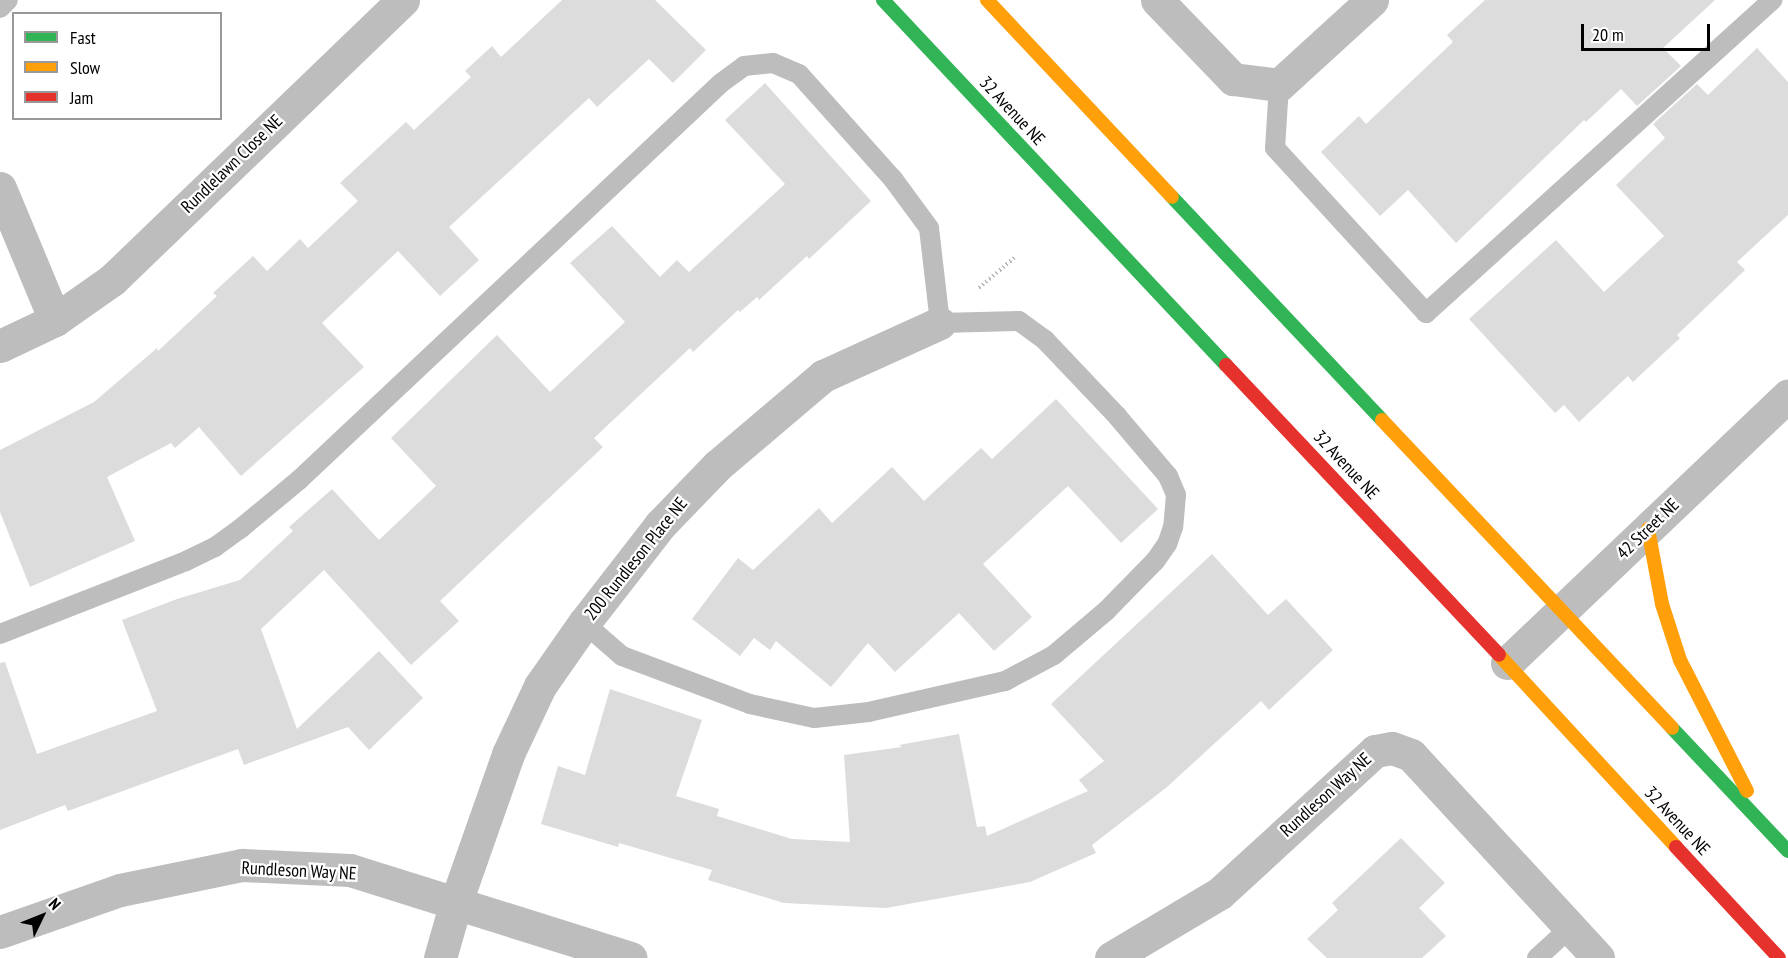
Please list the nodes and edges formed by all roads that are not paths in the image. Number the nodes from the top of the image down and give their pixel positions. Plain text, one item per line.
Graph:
1 (8, 0) edge
2 (403, 0) edge
3 (883, 0) edge
4 (987, 0) edge
5 (1157, 0) edge
6 (1372, 0) edge
7 (1772, 0) edge
8 (0, 8) edge
9 (1279, 85) junction
10 (0, 188) edge
11 (56, 320) junction
12 (940, 323) junction
13 (0, 346) edge
14 (1788, 395) edge
15 (1648, 529) junction
16 (1564, 610) junction
17 (584, 623) junction
18 (0, 634) edge
19 (1507, 663) junction
20 (1764, 825) junction
21 (1788, 850) edge
22 (456, 902) junction
23 (1570, 928) junction
24 (0, 932) edge
25 (440, 958) edge
26 (631, 958) edge
27 (1111, 958) edge
28 (1537, 958) edge
29 (1598, 958) edge
30 (1779, 958) edge

1 - 8 lane
2 - 11 street, Rundlelawn Close NE
3 - 19 main road, 32 Avenue NE
4 - 16 main road
5 - 9 street
6 - 9 street
7 - 9 lane
10 - 11 street
11 - 13 street, Rundlelawn Close NE
12 - 17 street, 200 Rundleson Place NE
12 - 17 lane
12 - 18 lane
14 - 15 street, 42 Street NE
15 - 16 street, 42 Street NE
15 - 20 main road
16 - 19 street, 42 Street NE
16 - 20 main road
17 - 22 street, 200 Rundleson Place NE
19 - 30 main road, 32 Avenue NE
20 - 21 main road
22 - 24 street, Rundleson Way NE
22 - 25 street, 200 Rundleson Place NE
22 - 26 street, Rundleson Way NE
23 - 27 street, Rundleson Way NE
23 - 28 lane
23 - 29 street, Rundleson Way NE

